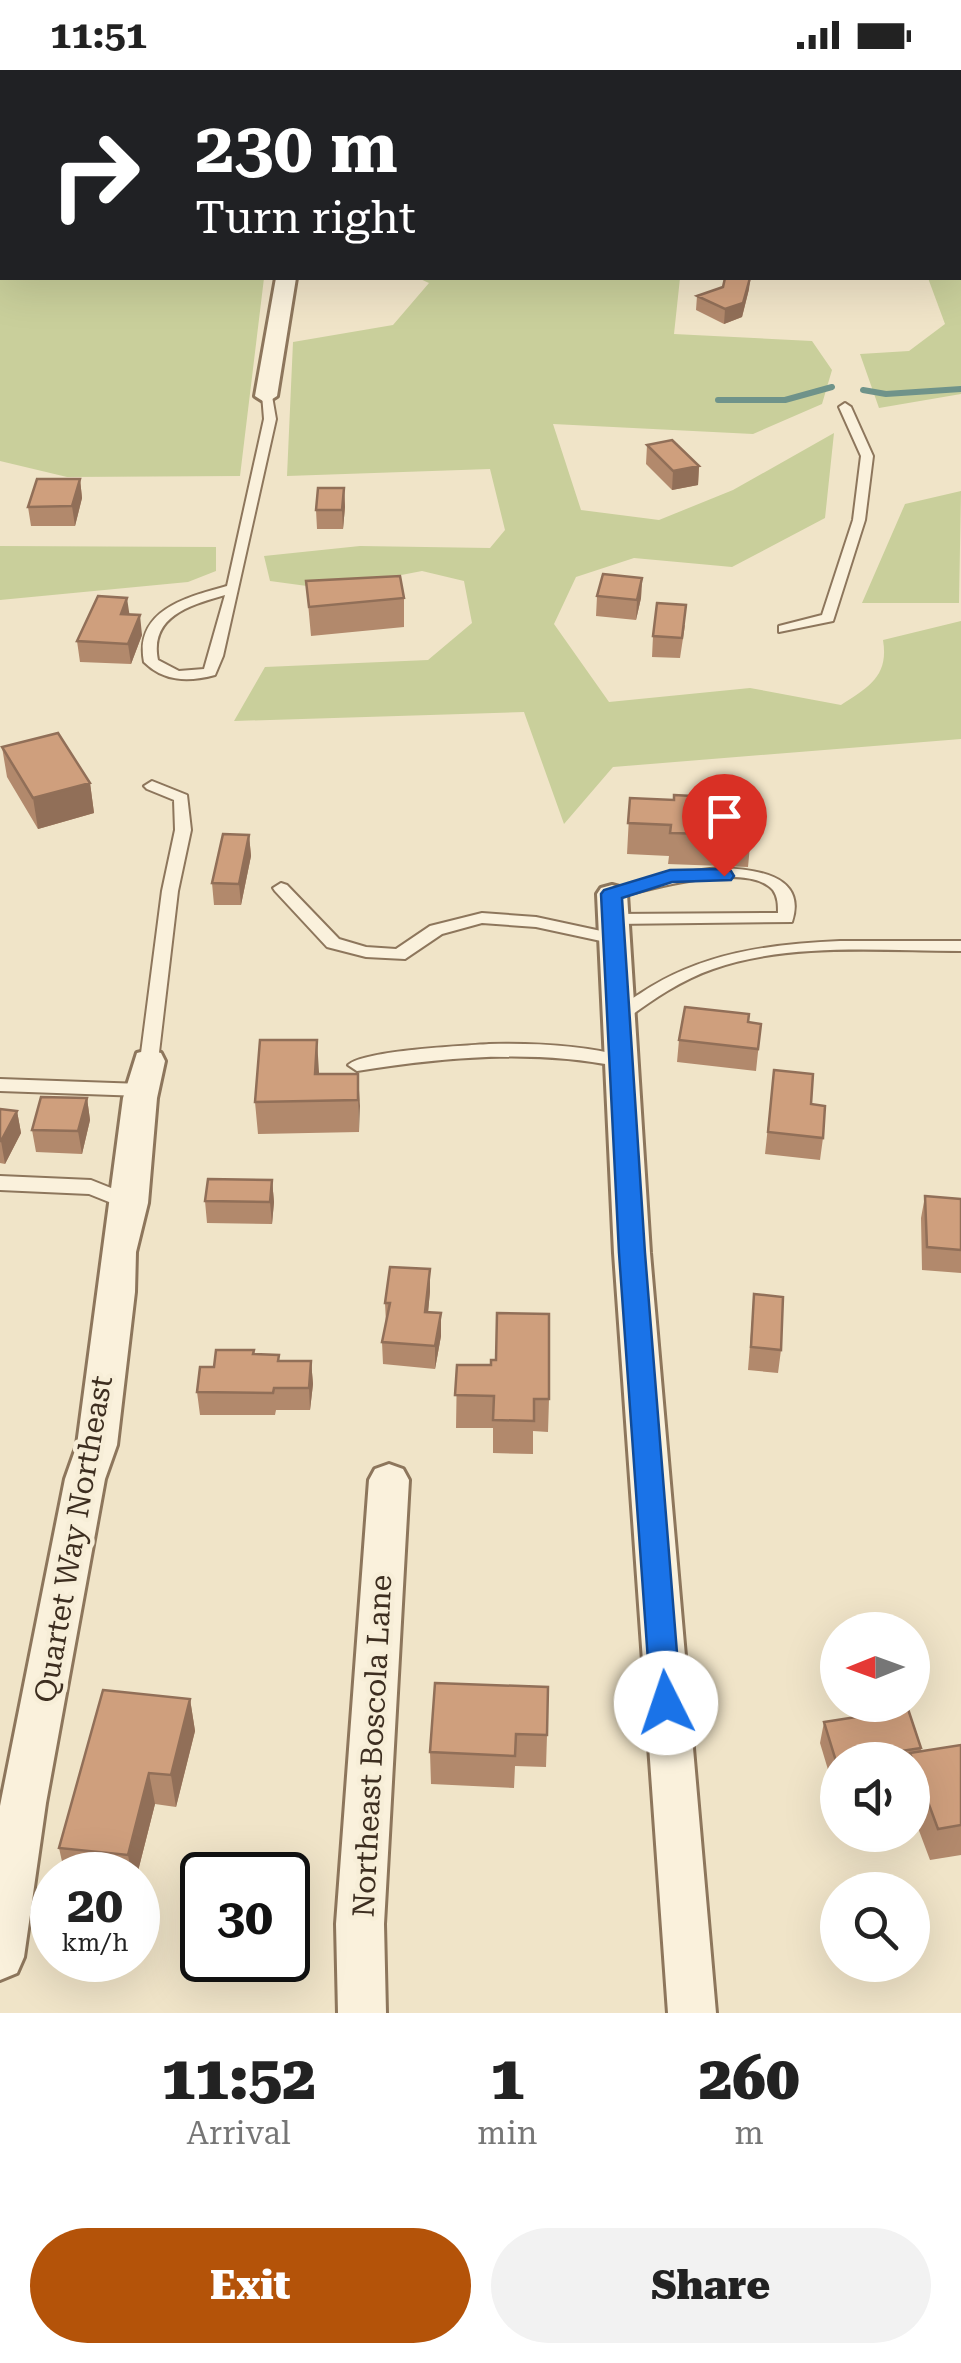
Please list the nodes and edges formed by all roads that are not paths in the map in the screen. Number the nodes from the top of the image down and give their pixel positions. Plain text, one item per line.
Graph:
1 (286, 280) edge
2 (266, 396) joint
3 (845, 407) dead end
4 (233, 588) junction
5 (784, 629) dead end
6 (152, 786) dead end
7 (280, 888) dead end
8 (613, 917) junction
9 (961, 946) edge
10 (618, 1016) junction
11 (621, 1061) junction
12 (357, 1065) dead end
13 (145, 1075) junction
14 (0, 1085) edge
15 (0, 1183) edge
16 (130, 1203) junction
17 (388, 1480) dead end
18 (0, 1957) edge
19 (362, 2013) edge
20 (692, 2013) edge

1 - 2 street
2 - 4 lane
3 - 5 lane
4 - 4 lane
6 - 13 lane
7 - 8 lane
8 - 8 lane
8 - 10 street
9 - 10 lane
10 - 11 street
11 - 12 lane
11 - 20 street
13 - 14 lane
13 - 16 street, Quartet Way Northeast
15 - 16 lane
16 - 18 street, Quartet Way Northeast
17 - 19 street, Northeast Boscola Lane

